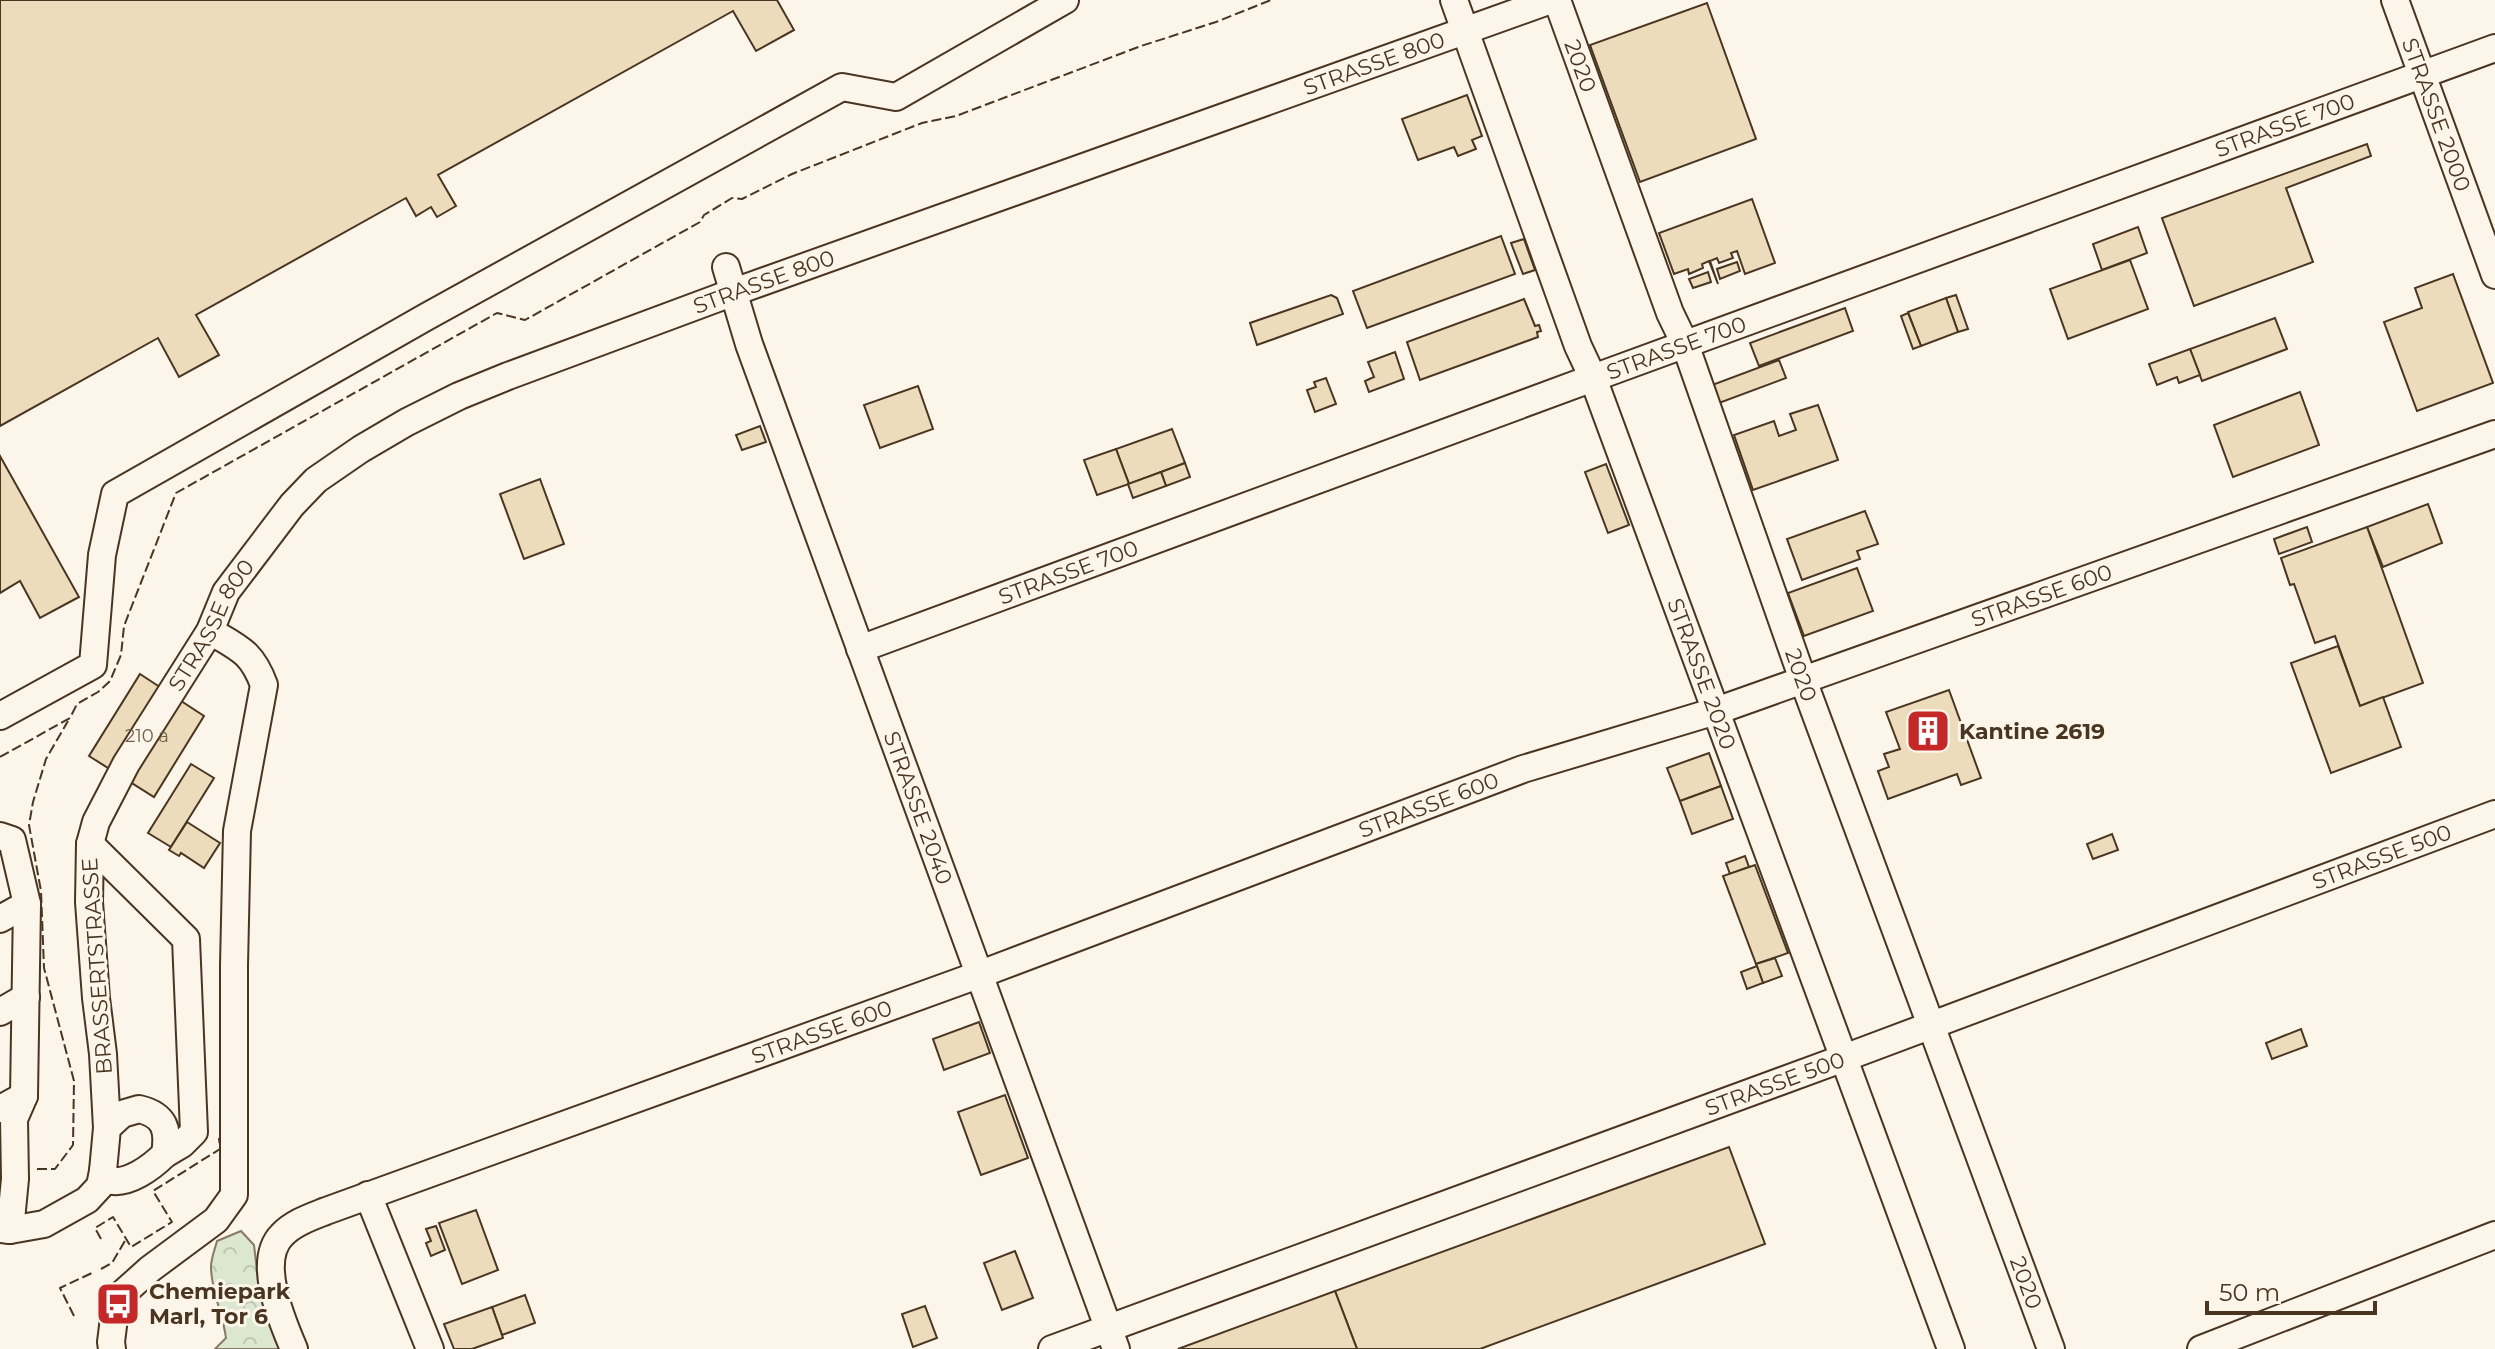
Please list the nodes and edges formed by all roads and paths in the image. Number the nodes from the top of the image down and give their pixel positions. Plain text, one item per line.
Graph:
1 (1065, 0) edge
2 (1454, 0) edge
3 (1554, 0) edge
4 (2395, 0) edge
5 (1466, 31) junction
6 (2495, 48) edge
7 (2423, 75) junction
8 (2495, 275) edge
9 (730, 279) junction
10 (1685, 344) junction
11 (1593, 378) junction
12 (2495, 434) edge
13 (210, 631) junction
14 (860, 649) junction
15 (1803, 680) junction
16 (1716, 711) junction
17 (0, 716) edge
18 (126, 764) joint
19 (2495, 814) edge
20 (0, 836) edge
21 (90, 844) junction
22 (27, 904) junction
23 (0, 919) edge
24 (978, 975) junction
25 (26, 997) junction
26 (0, 1012) edge
27 (1932, 1025) junction
28 (1844, 1058) junction
29 (24, 1096) junction
30 (0, 1109) edge
31 (107, 1128) junction
32 (165, 1154) junction
33 (103, 1171) junction
34 (129, 1178) junction
35 (368, 1195) junction
36 (87, 1200) junction
37 (5, 1230) edge
38 (2495, 1235) edge
39 (1112, 1339) edge
40 (112, 1349) edge
41 (294, 1349) edge
42 (430, 1349) edge
43 (1052, 1349) edge
44 (1951, 1349) edge
45 (2051, 1349) edge
46 (2201, 1349) edge

1 - 17 street
2 - 5 street, STRASSE 2020
3 - 5 street, STRASSE 800
3 - 10 street, 2020
4 - 7 street, STRASSE 2000
5 - 9 street, STRASSE 800
5 - 11 street, STRASSE 2020
6 - 7 street, STRASSE 700
7 - 8 street, STRASSE 2000
7 - 10 street, STRASSE 700
9 - 13 street, STRASSE 800
9 - 14 street, STRASSE 2040
10 - 11 street, STRASSE 700
10 - 15 street, 2020
11 - 14 street, STRASSE 700
11 - 16 street, STRASSE 2020
12 - 15 street, STRASSE 600
13 - 18 street, STRASSE 800
13 - 40 street
14 - 24 street, STRASSE 2040
15 - 16 street, STRASSE 600
15 - 27 street, 2020
16 - 24 street, STRASSE 600
16 - 28 street, STRASSE 2020
18 - 21 street, BRASSERTSTRASSE
19 - 27 street, STRASSE 500
20 - 22 street
21 - 31 street, BRASSERTSTRASSE
21 - 32 street
22 - 23 street
22 - 25 street
24 - 35 street, STRASSE 600
24 - 39 street, STRASSE 2040
25 - 26 street
25 - 29 street
27 - 28 street, STRASSE 500
27 - 45 street, 2020
28 - 39 street, STRASSE 500
28 - 44 street, STRASSE 2020
29 - 30 street
29 - 37 street
31 - 32 street
31 - 33 street
32 - 34 street
33 - 34 street
33 - 36 street
34 - 36 street
35 - 41 street, STRASSE 600
35 - 42 street
36 - 37 street
38 - 46 street
39 - 43 street, STRASSE 500

